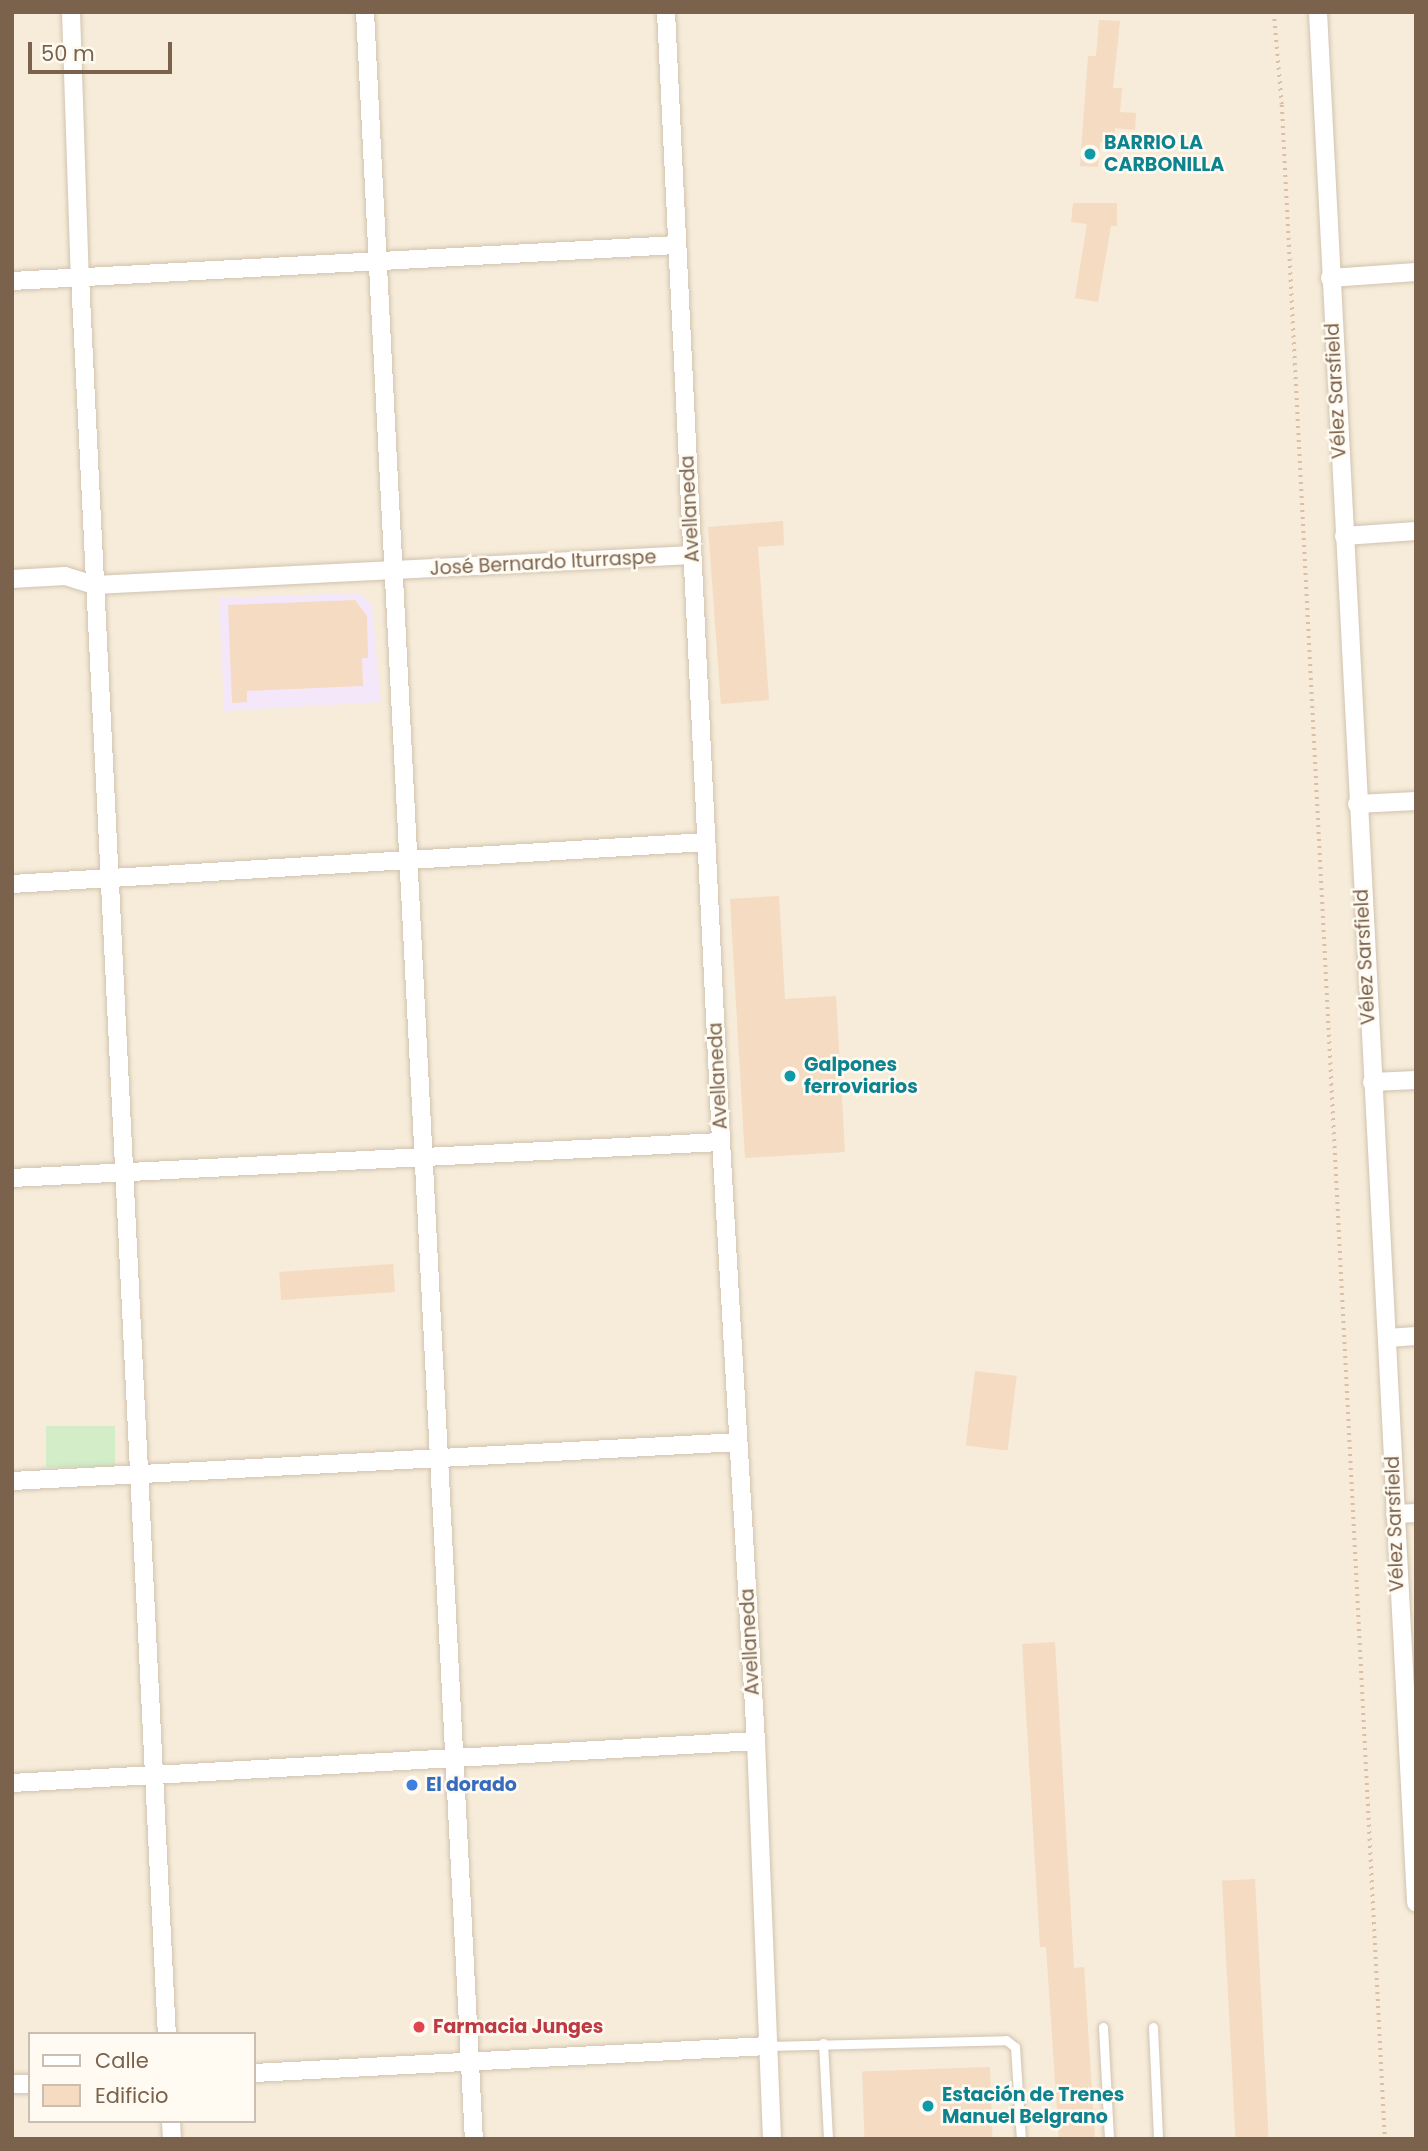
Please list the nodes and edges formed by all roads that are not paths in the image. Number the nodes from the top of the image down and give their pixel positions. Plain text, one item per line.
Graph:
1 (71, 12) edge
2 (365, 12) edge
3 (666, 12) edge
4 (1318, 12) edge
5 (677, 245) junction
6 (380, 260) junction
7 (1416, 272) edge
8 (80, 277) junction
9 (1330, 278) junction
10 (12, 281) edge
11 (1416, 531) edge
12 (1344, 536) junction
13 (692, 555) junction
14 (394, 572) junction
15 (12, 579) edge
16 (95, 585) junction
17 (1416, 801) edge
18 (1357, 804) junction
19 (706, 842) junction
20 (408, 860) junction
21 (110, 881) junction
22 (12, 884) edge
23 (1416, 1080) edge
24 (1372, 1082) junction
25 (721, 1142) junction
26 (422, 1158) junction
27 (127, 1172) junction
28 (12, 1178) edge
29 (1416, 1336) edge
30 (1387, 1338) junction
31 (738, 1442) junction
32 (440, 1458) junction
33 (138, 1476) junction
34 (12, 1482) edge
35 (1416, 1513) edge
36 (1395, 1514) junction
37 (1409, 1708) edge
38 (756, 1741) junction
39 (453, 1759) junction
40 (155, 1776) junction
41 (12, 1783) edge
42 (1416, 1902) edge
43 (1153, 2026) dead end
44 (1102, 2027) dead end
45 (167, 2032) edge
46 (823, 2043) junction
47 (767, 2046) junction
48 (470, 2058) junction
49 (256, 2073) edge
50 (474, 2139) edge
51 (772, 2139) edge
52 (828, 2139) edge
53 (1021, 2139) edge
54 (1109, 2139) edge
55 (1158, 2139) edge

1 - 8 street
2 - 6 street
3 - 5 street, Avellaneda
4 - 9 street, Vélez Sarsfield
5 - 6 street
5 - 13 street, Avellaneda
6 - 8 street
6 - 14 street
7 - 9 street
8 - 10 street
8 - 16 street
9 - 12 street, Vélez Sarsfield
11 - 12 street
12 - 18 street, Vélez Sarsfield
13 - 14 street, José Bernardo Iturraspe
13 - 19 street, Avellaneda
14 - 16 street, José Bernardo Iturraspe
14 - 20 street
15 - 16 street, José Bernardo Iturraspe
16 - 21 street
17 - 18 street
18 - 24 street, Vélez Sarsfield
19 - 20 street
19 - 25 street, Avellaneda
20 - 21 street
20 - 26 street
21 - 22 street
21 - 27 street
23 - 24 street
24 - 30 street, Vélez Sarsfield
25 - 26 street
25 - 31 street, Avellaneda
26 - 27 street
26 - 32 street
27 - 28 street
27 - 33 street
29 - 30 street
30 - 36 street, Vélez Sarsfield
31 - 32 street
31 - 38 street, Avellaneda
32 - 33 street
32 - 39 street
33 - 34 street
33 - 40 street
35 - 36 street
36 - 37 street, Vélez Sarsfield
37 - 42 street, Vélez Sarsfield
38 - 39 street
38 - 47 street, Avellaneda
39 - 40 street
39 - 48 street
40 - 41 street
40 - 45 street
43 - 55 lane
44 - 54 lane
46 - 47 lane
46 - 52 lane
46 - 53 lane
47 - 48 street
47 - 51 street, Avellaneda
48 - 49 street
48 - 50 street

